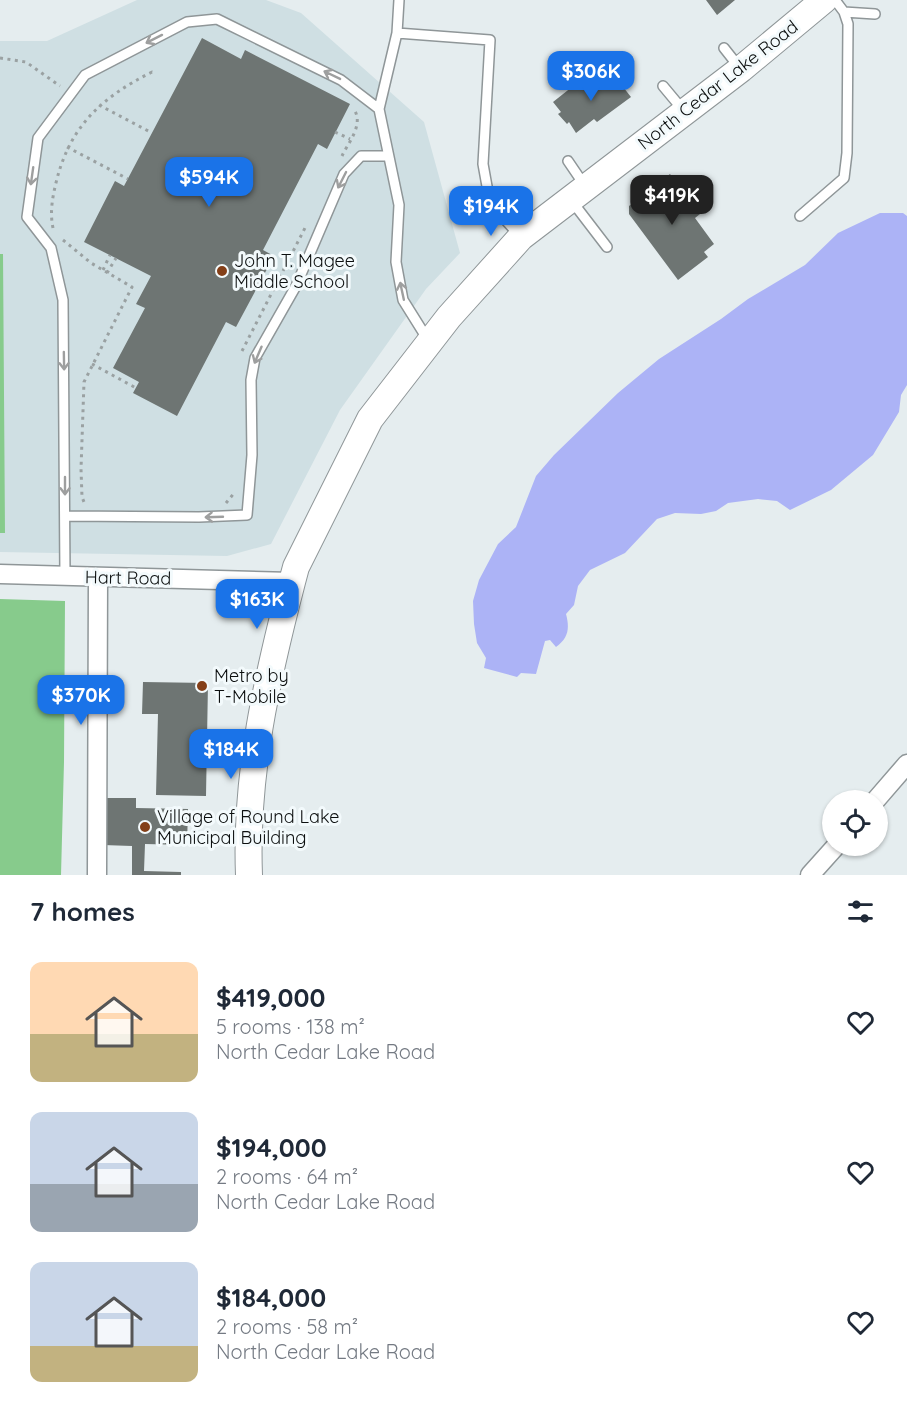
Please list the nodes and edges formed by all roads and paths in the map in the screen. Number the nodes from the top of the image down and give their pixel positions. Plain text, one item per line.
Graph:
1 (399, 0) edge
2 (835, 0) edge
3 (834, 6) edge
4 (875, 14) dead end
5 (397, 33) junction
6 (724, 48) dead end
7 (0, 58) edge
8 (741, 69) junction
9 (155, 74) dead end
10 (663, 86) dead end
11 (71, 94) junction
12 (99, 105) junction
13 (379, 109) junction
14 (355, 111) dead end
15 (685, 111) junction
16 (335, 132) dead end
17 (152, 133) dead end
18 (350, 140) junction
19 (68, 147) junction
20 (388, 156) junction
21 (341, 158) dead end
22 (568, 161) dead end
23 (128, 179) dead end
24 (579, 194) junction
25 (800, 216) dead end
26 (306, 225) dead end
27 (56, 232) dead end
28 (60, 237) dead end
29 (521, 237) junction
30 (607, 247) dead end
31 (110, 255) dead end
32 (116, 258) dead end
33 (105, 272) junction
34 (429, 342) junction
35 (242, 353) dead end
36 (92, 364) junction
37 (136, 388) dead end
38 (237, 486) dead end
39 (226, 503) dead end
40 (92, 506) dead end
41 (65, 516) junction
42 (0, 574) edge
43 (65, 576) junction
44 (98, 577) junction
45 (292, 582) junction
46 (907, 764) edge
47 (885, 790) edge
48 (827, 856) edge
49 (97, 875) edge
50 (249, 875) edge
51 (810, 875) edge

1 - 5 lane
2 - 3 lane
3 - 4 lane
3 - 8 main road, North Cedar Lake Road
3 - 25 lane
5 - 13 lane
5 - 29 lane
6 - 8 lane
7 - 11 path
8 - 15 main road, North Cedar Lake Road
9 - 12 path
10 - 15 lane
13 -> 11 lane
11 -> 41 lane
12 - 17 path
12 - 19 path
13 - 20 lane
14 - 18 path
15 - 24 main road, North Cedar Lake Road
16 - 18 path
18 - 21 path
19 - 23 path
19 - 27 path
34 -> 20 lane
20 -> 41 lane
22 - 24 lane
24 - 29 main road, North Cedar Lake Road
24 - 30 lane
26 - 35 path
28 - 33 path
29 - 34 main road, North Cedar Lake Road
31 - 33 path
32 - 33 path
33 - 36 path
34 - 45 main road, North Cedar Lake Road
36 - 37 path
36 - 40 path
38 - 39 path
41 - 43 lane
42 - 43 street, Hart Road
43 - 44 street, Hart Road
44 - 45 street, Hart Road
44 - 49 street
45 - 50 main road, North Cedar Lake Road
46 - 47 street
48 - 51 street

